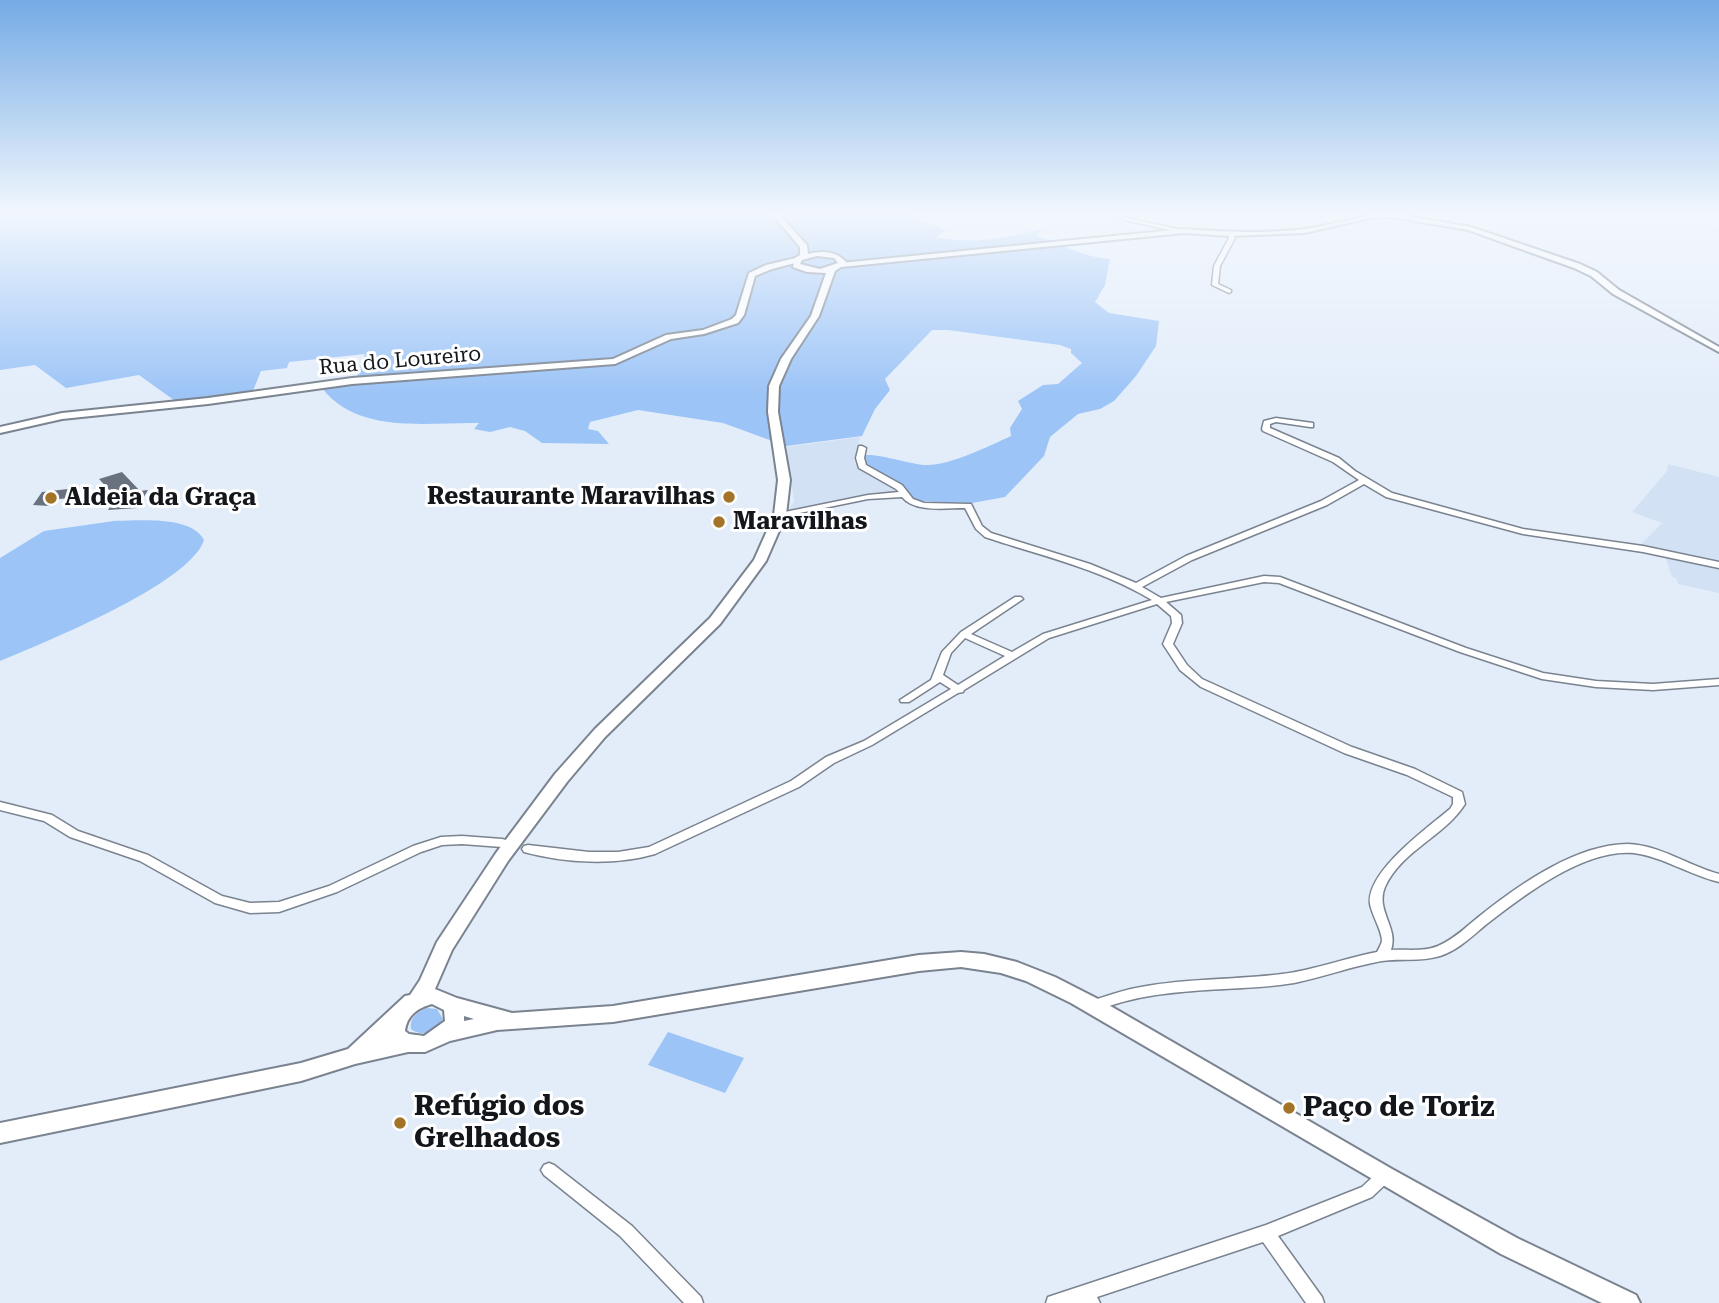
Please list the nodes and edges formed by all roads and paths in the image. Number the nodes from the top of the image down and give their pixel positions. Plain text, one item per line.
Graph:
1 (758, 273) edge
2 (814, 273) edge
3 (830, 273) edge
4 (1216, 273) edge
5 (1591, 273) edge
6 (824, 289) junction
7 (1229, 291) dead end
8 (1719, 350) edge
9 (1310, 425) dead end
10 (0, 430) edge
11 (862, 447) dead end
12 (1363, 481) junction
13 (904, 494) junction
14 (780, 515) junction
15 (1719, 565) edge
16 (1135, 587) junction
17 (1018, 599) dead end
18 (1158, 601) junction
19 (964, 634) junction
20 (1012, 656) junction
21 (938, 676) junction
22 (1719, 682) edge
23 (960, 690) junction
24 (905, 699) dead end
25 (0, 806) edge
26 (502, 843) dead end
27 (528, 849) dead end
28 (1719, 878) edge
29 (1382, 956) junction
30 (440, 961) junction
31 (417, 1000) junction
32 (449, 1002) junction
33 (1093, 1006) junction
34 (397, 1018) junction
35 (527, 1020) junction
36 (446, 1034) junction
37 (408, 1044) junction
38 (342, 1059) junction
39 (0, 1133) edge
40 (549, 1170) dead end
41 (1384, 1176) junction
42 (1266, 1233) junction
43 (1088, 1298) edge
44 (695, 1303) edge
45 (1054, 1303) edge
46 (1316, 1303) edge
47 (1628, 1303) edge

1 - 10 street, Rua do Loureiro
2 - 6 main road
3 - 6 main road
4 - 7 street
5 - 8 street
6 - 14 main road
9 - 12 street
11 - 13 street
12 - 15 street
12 - 16 street
13 - 14 street
13 - 16 street
14 - 30 main road
16 - 18 street
17 - 19 street
18 - 20 street
18 - 22 street
18 - 29 street
19 - 20 street
19 - 21 street
20 - 23 street
21 - 23 street
21 - 24 street
23 - 27 street
25 - 26 street
28 - 29 street
29 - 33 street
30 - 31 main road
30 - 32 main road
31 - 32 main road
31 - 34 main road
32 - 35 main road
32 - 36 main road
33 - 35 main road
33 - 41 main road
34 - 37 main road
34 - 38 main road
35 - 36 main road
36 - 37 main road
37 - 38 main road
38 - 39 main road
40 - 44 street
41 - 42 street
41 - 47 main road
42 - 43 street
42 - 46 street
43 - 45 street

